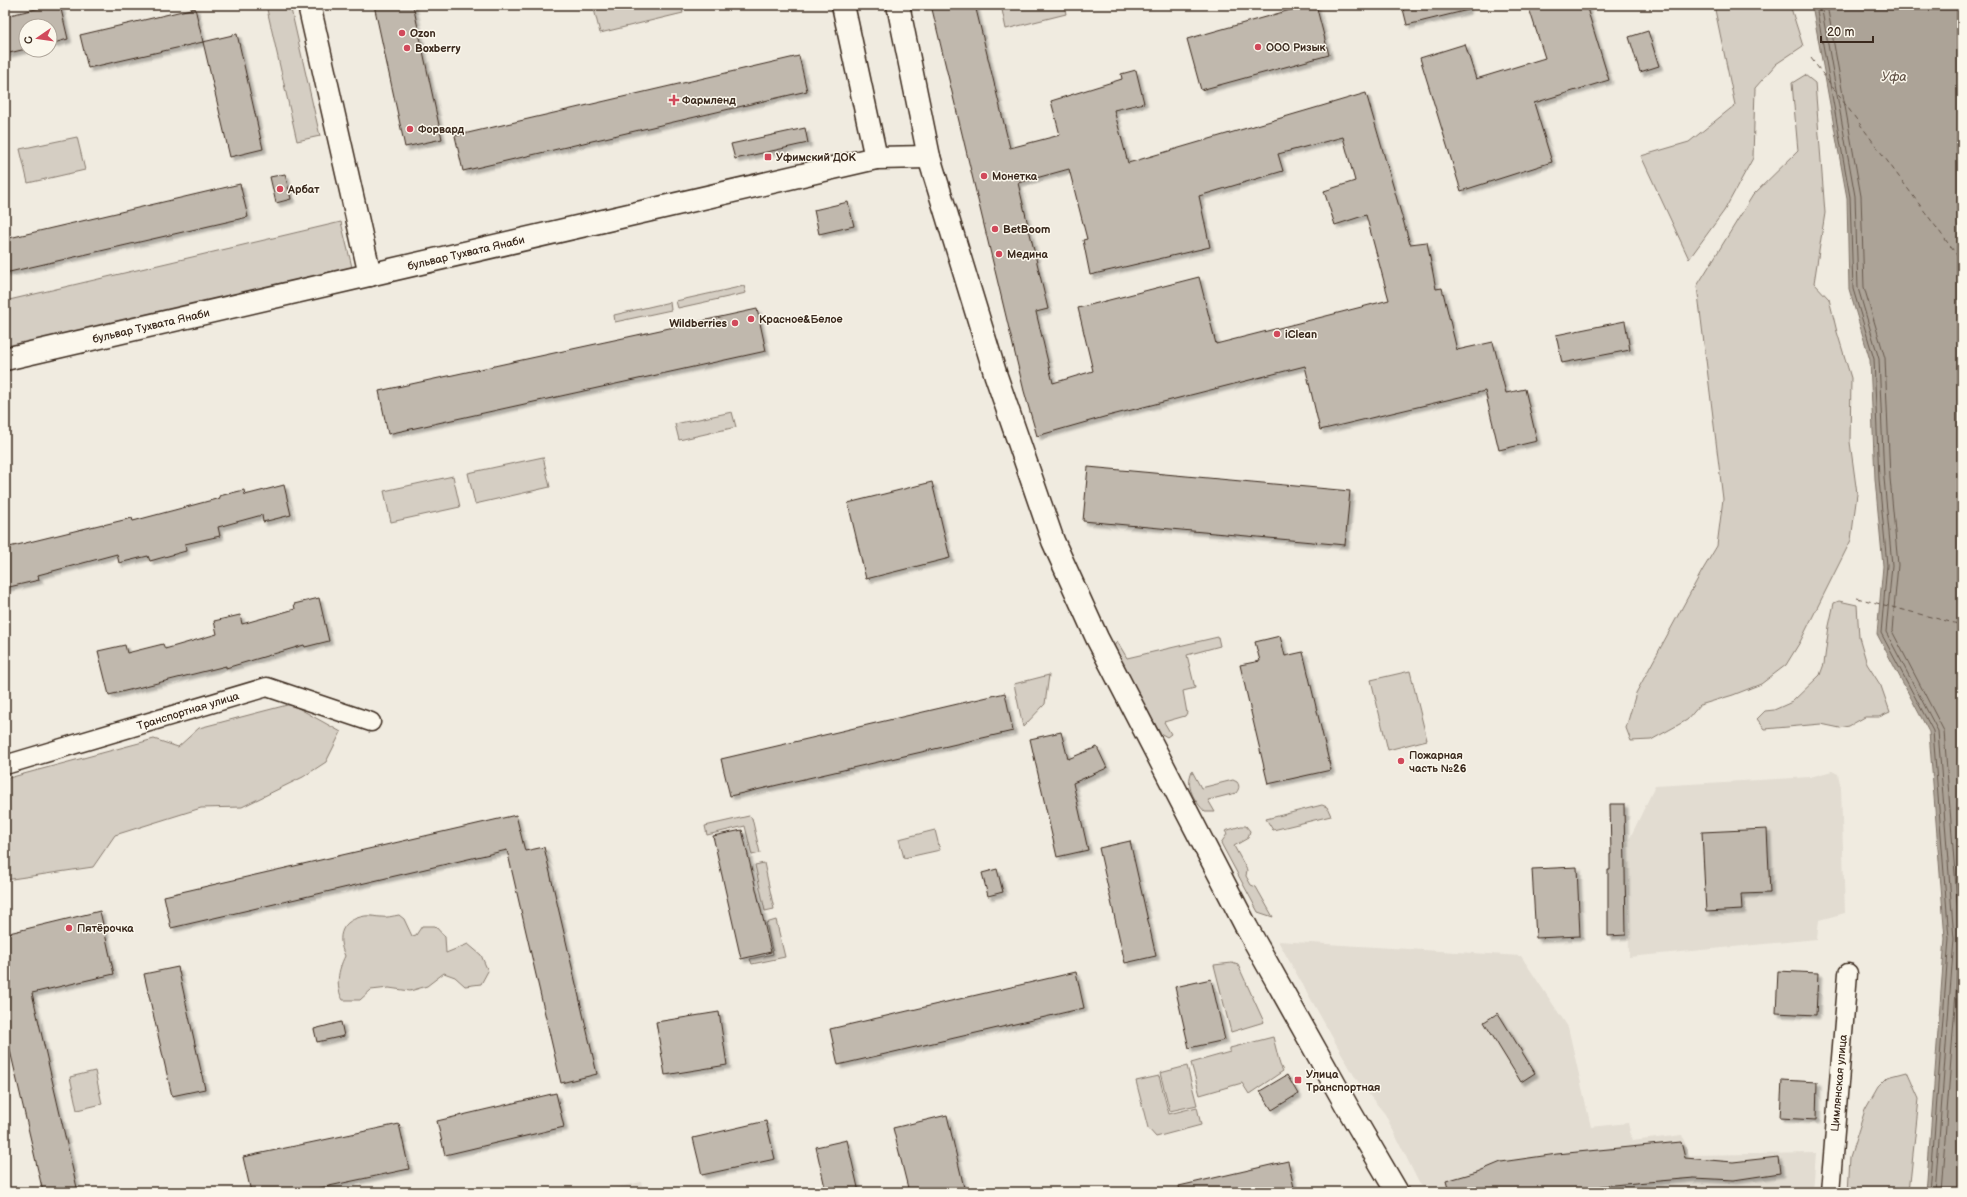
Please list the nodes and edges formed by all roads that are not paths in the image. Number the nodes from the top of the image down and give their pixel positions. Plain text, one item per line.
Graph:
1 (309, 5) edge
2 (843, 5) edge
3 (898, 5) edge
4 (876, 158) junction
5 (929, 158) junction
6 (370, 275) junction
7 (5, 359) edge
8 (371, 722) dead end
9 (5, 765) edge
10 (1848, 973) dead end
11 (1397, 1192) edge
12 (1830, 1192) edge

1 - 6 street
2 - 4 street
3 - 5 street
4 - 5 street, бульвар Тухвата Янаби
4 - 6 street, бульвар Тухвата Янаби
5 - 11 street
6 - 7 street, бульвар Тухвата Янаби
8 - 9 street, Транспортная улица
10 - 12 street, Цимлянская улица

